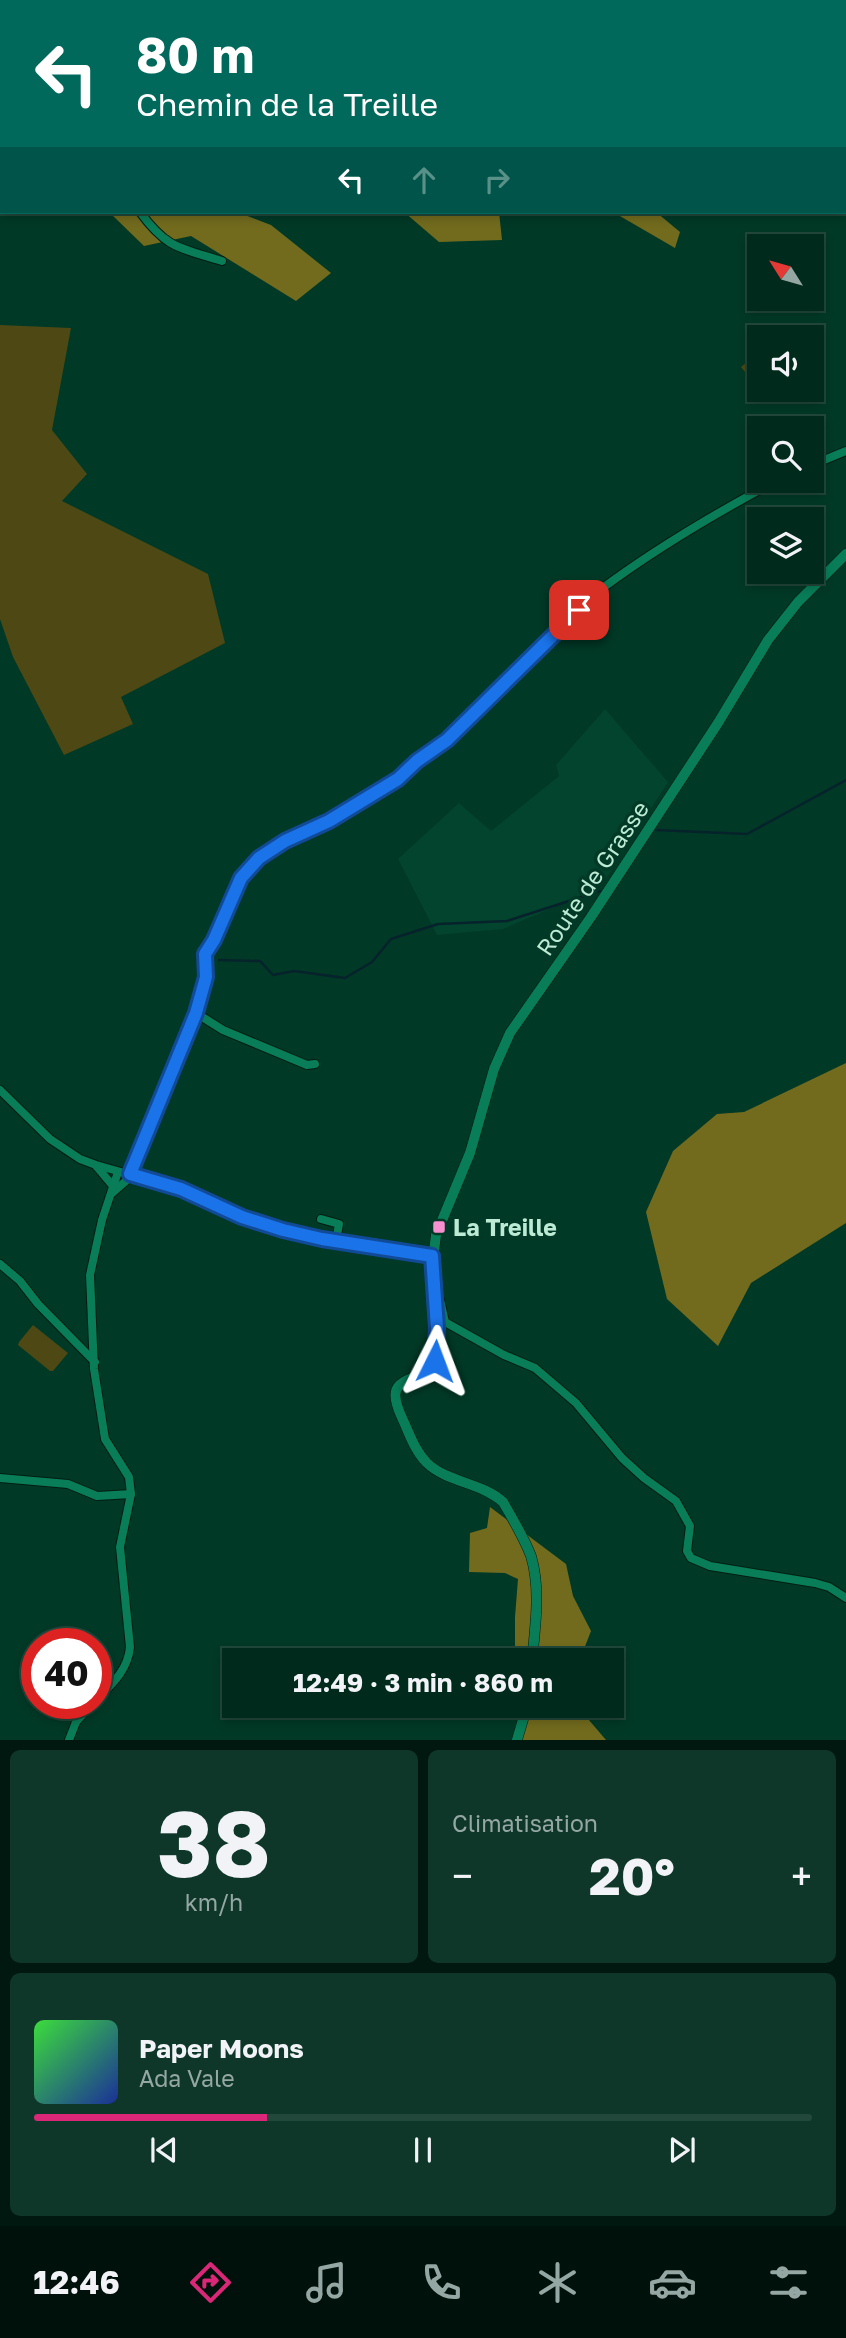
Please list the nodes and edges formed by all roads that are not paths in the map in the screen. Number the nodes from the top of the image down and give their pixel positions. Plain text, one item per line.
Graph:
1 (141, 214) edge
2 (222, 261) dead end
3 (846, 451) edge
4 (824, 460) edge
5 (754, 493) edge
6 (846, 554) edge
7 (196, 1013) junction
8 (316, 1064) dead end
9 (0, 1090) edge
10 (96, 1165) junction
11 (118, 1172) junction
12 (130, 1174) junction
13 (112, 1190) junction
14 (321, 1219) dead end
15 (336, 1241) junction
16 (432, 1256) junction
17 (0, 1264) edge
18 (434, 1291) junction
19 (95, 1362) junction
20 (0, 1478) edge
21 (131, 1494) junction
22 (846, 1598) edge
23 (533, 1648) edge
24 (112, 1683) edge
25 (523, 1718) edge
26 (79, 1719) edge
27 (69, 1740) edge
28 (517, 1740) edge

1 - 2 street
3 - 4 street
5 - 7 street
6 - 16 street, Route de Grasse
7 - 8 street
7 - 12 street
9 - 10 street
10 - 11 street
10 - 13 street
11 - 12 street
11 - 13 street
12 - 13 street
12 - 15 street
13 - 19 street
14 - 15 street
15 - 16 street
16 - 18 street, Route de Grasse
17 - 19 street
18 - 22 street
18 - 23 street, Route de Grasse
19 - 21 street
20 - 21 street
21 - 24 street
25 - 28 street
26 - 27 street

